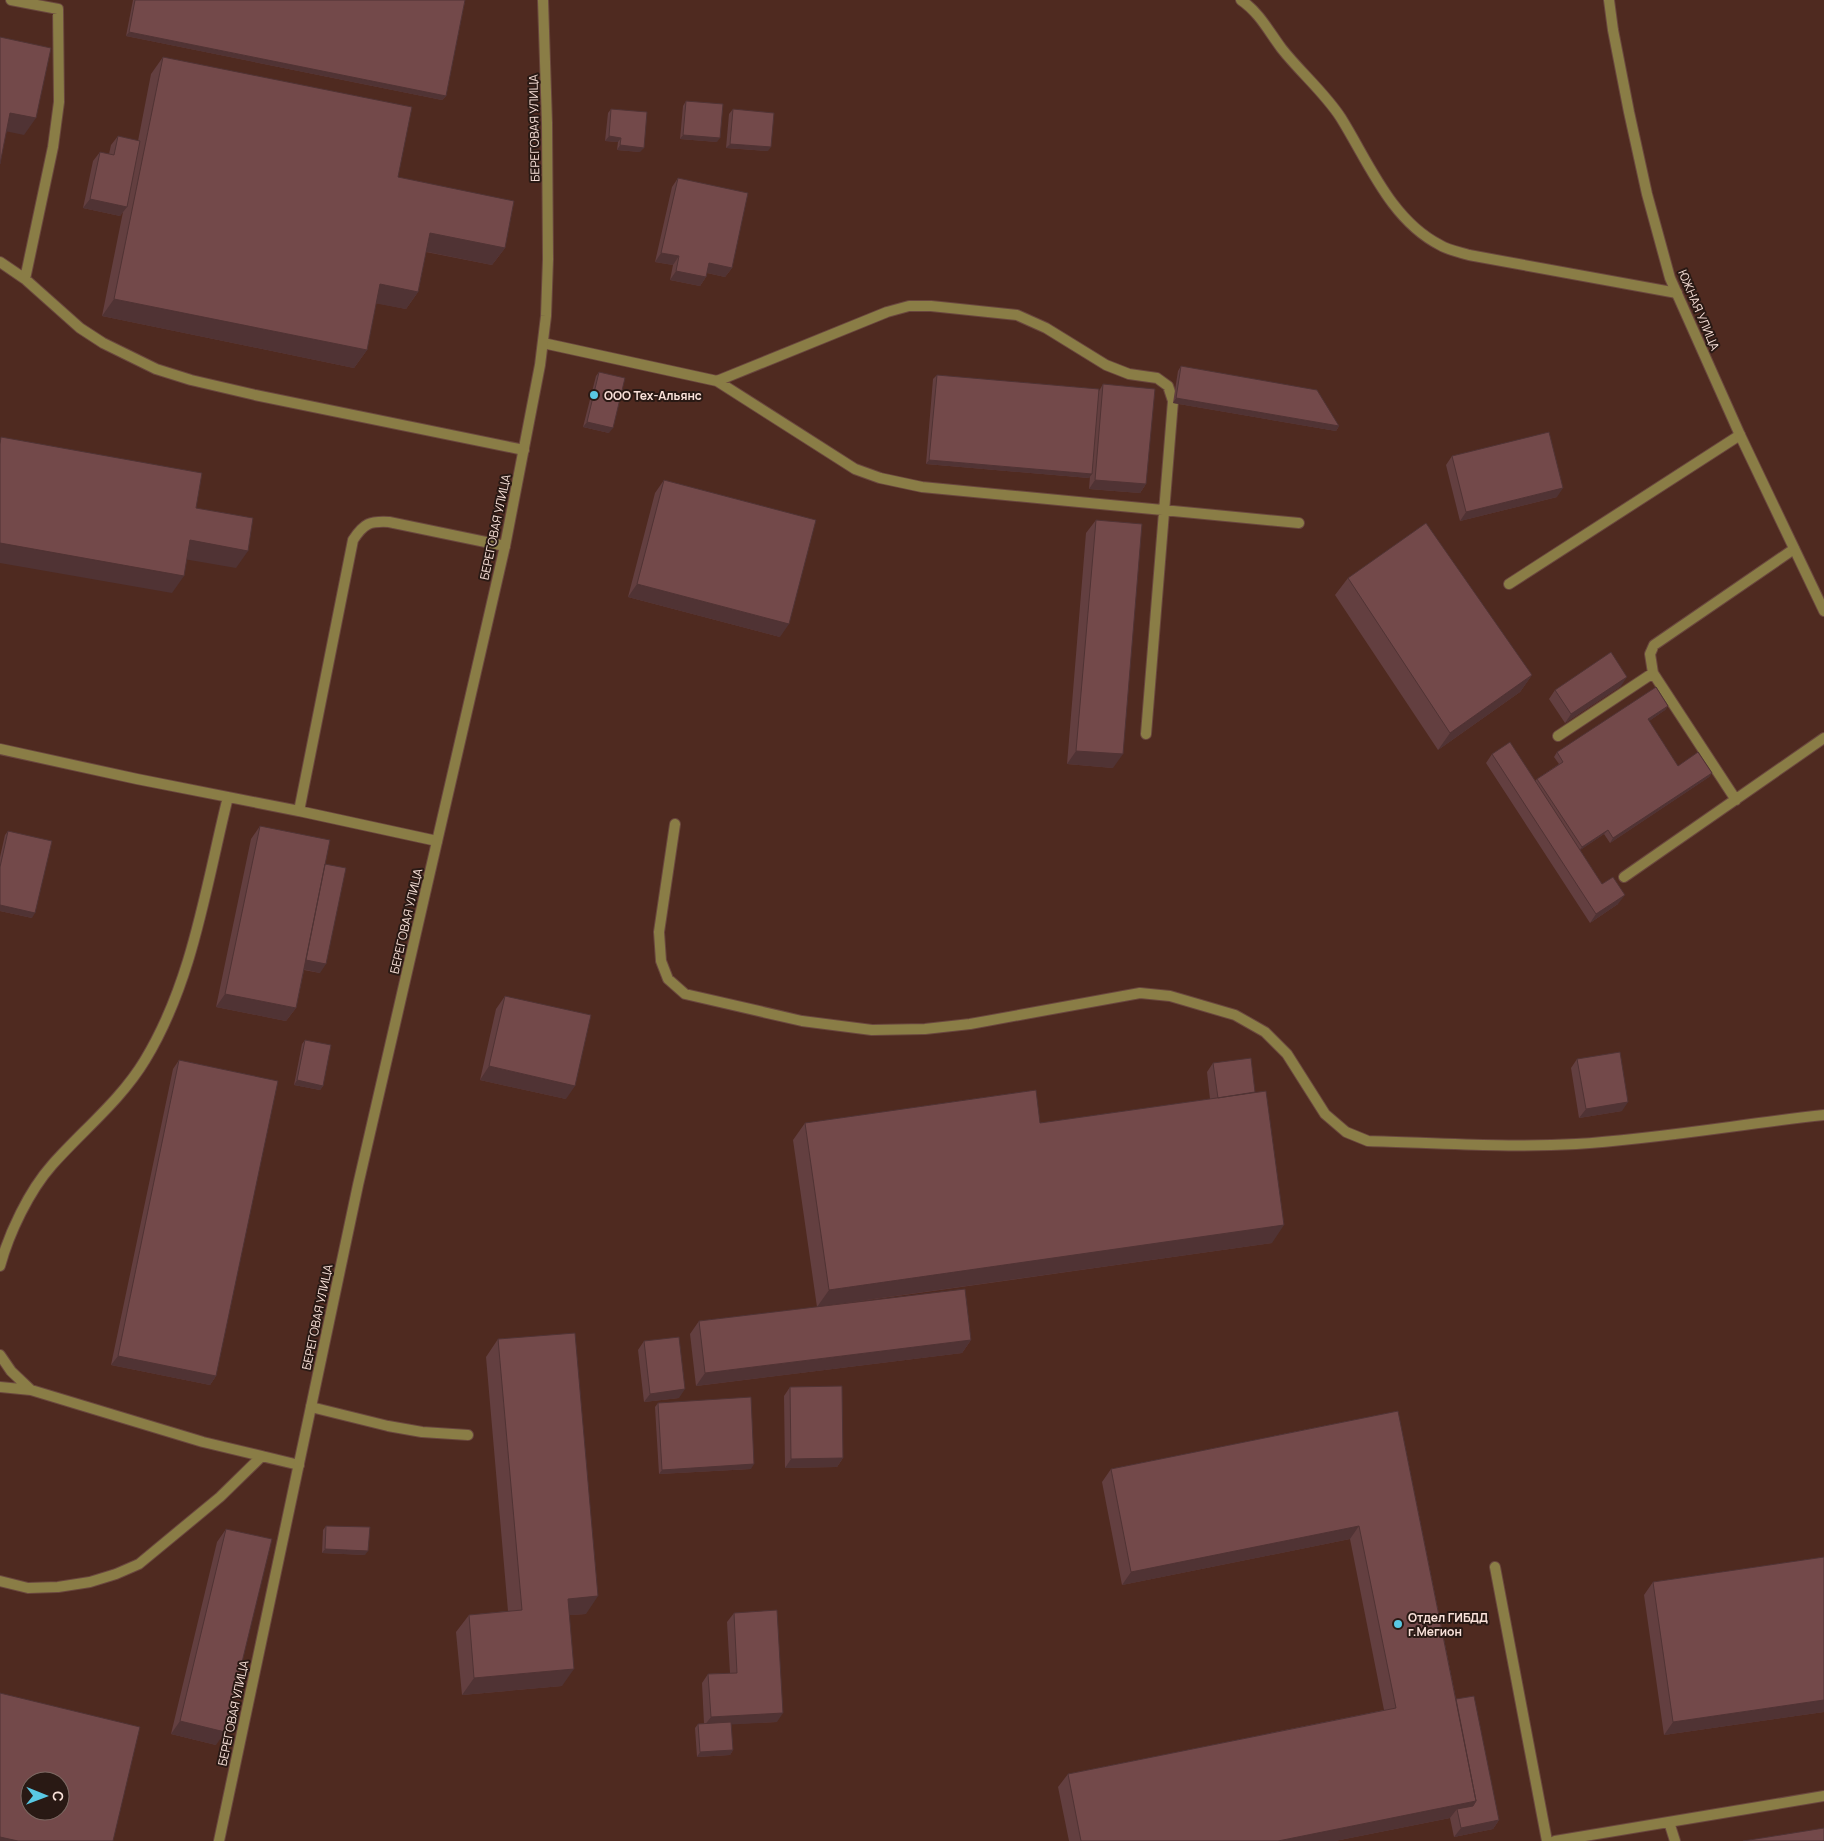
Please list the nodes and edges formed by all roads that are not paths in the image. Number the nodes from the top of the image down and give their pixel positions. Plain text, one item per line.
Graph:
1 (11, 0) edge
2 (543, 0) edge
3 (1242, 0) edge
4 (1609, 0) edge
5 (58, 5) edge
6 (0, 262) edge
7 (25, 279) junction
8 (1677, 293) junction
9 (543, 343) junction
10 (717, 380) junction
11 (1740, 435) junction
12 (524, 450) junction
13 (1164, 510) junction
14 (1299, 523) dead end
15 (505, 546) junction
16 (1794, 549) junction
17 (1509, 584) dead end
18 (1824, 611) edge
19 (1653, 674) junction
20 (1146, 734) dead end
21 (1558, 736) dead end
22 (1824, 738) edge
23 (0, 749) edge
24 (228, 797) junction
25 (1736, 800) junction
26 (299, 811) junction
27 (675, 824) dead end
28 (437, 841) junction
29 (1624, 877) dead end
30 (1824, 1115) edge
31 (0, 1266) edge
32 (0, 1355) edge
33 (0, 1387) edge
34 (31, 1390) junction
35 (311, 1407) junction
36 (468, 1435) dead end
37 (262, 1456) junction
38 (299, 1465) junction
39 (1495, 1567) dead end
40 (0, 1580) edge
41 (1824, 1796) edge
42 (1669, 1822) junction
43 (219, 1841) edge
44 (1547, 1841) edge
45 (1555, 1841) edge
46 (1675, 1841) edge

1 - 5 street
2 - 9 street, БЕРЕГОВАЯ УЛИЦА
3 - 8 street
4 - 8 street, ЮЖНАЯ УЛИЦА
5 - 7 street
6 - 7 street
7 - 12 street
8 - 11 street, ЮЖНАЯ УЛИЦА
9 - 10 street
9 - 12 street, БЕРЕГОВАЯ УЛИЦА
10 - 13 street
10 - 13 street
11 - 16 street, ЮЖНАЯ УЛИЦА
11 - 17 street
12 - 15 street, БЕРЕГОВАЯ УЛИЦА
13 - 14 street
13 - 20 street
15 - 26 street
15 - 28 street, БЕРЕГОВАЯ УЛИЦА
16 - 18 street, ЮЖНАЯ УЛИЦА
16 - 19 street
19 - 21 street
19 - 25 street
22 - 25 street
23 - 24 street
24 - 26 street
24 - 31 street
25 - 29 street
26 - 28 street
27 - 30 street
28 - 35 street, БЕРЕГОВАЯ УЛИЦА
32 - 34 street
33 - 34 street
34 - 37 street
35 - 36 street
35 - 38 street, БЕРЕГОВАЯ УЛИЦА
37 - 38 street
37 - 40 street
38 - 43 street, БЕРЕГОВАЯ УЛИЦА
39 - 44 street
41 - 42 street
42 - 45 street
42 - 46 street

